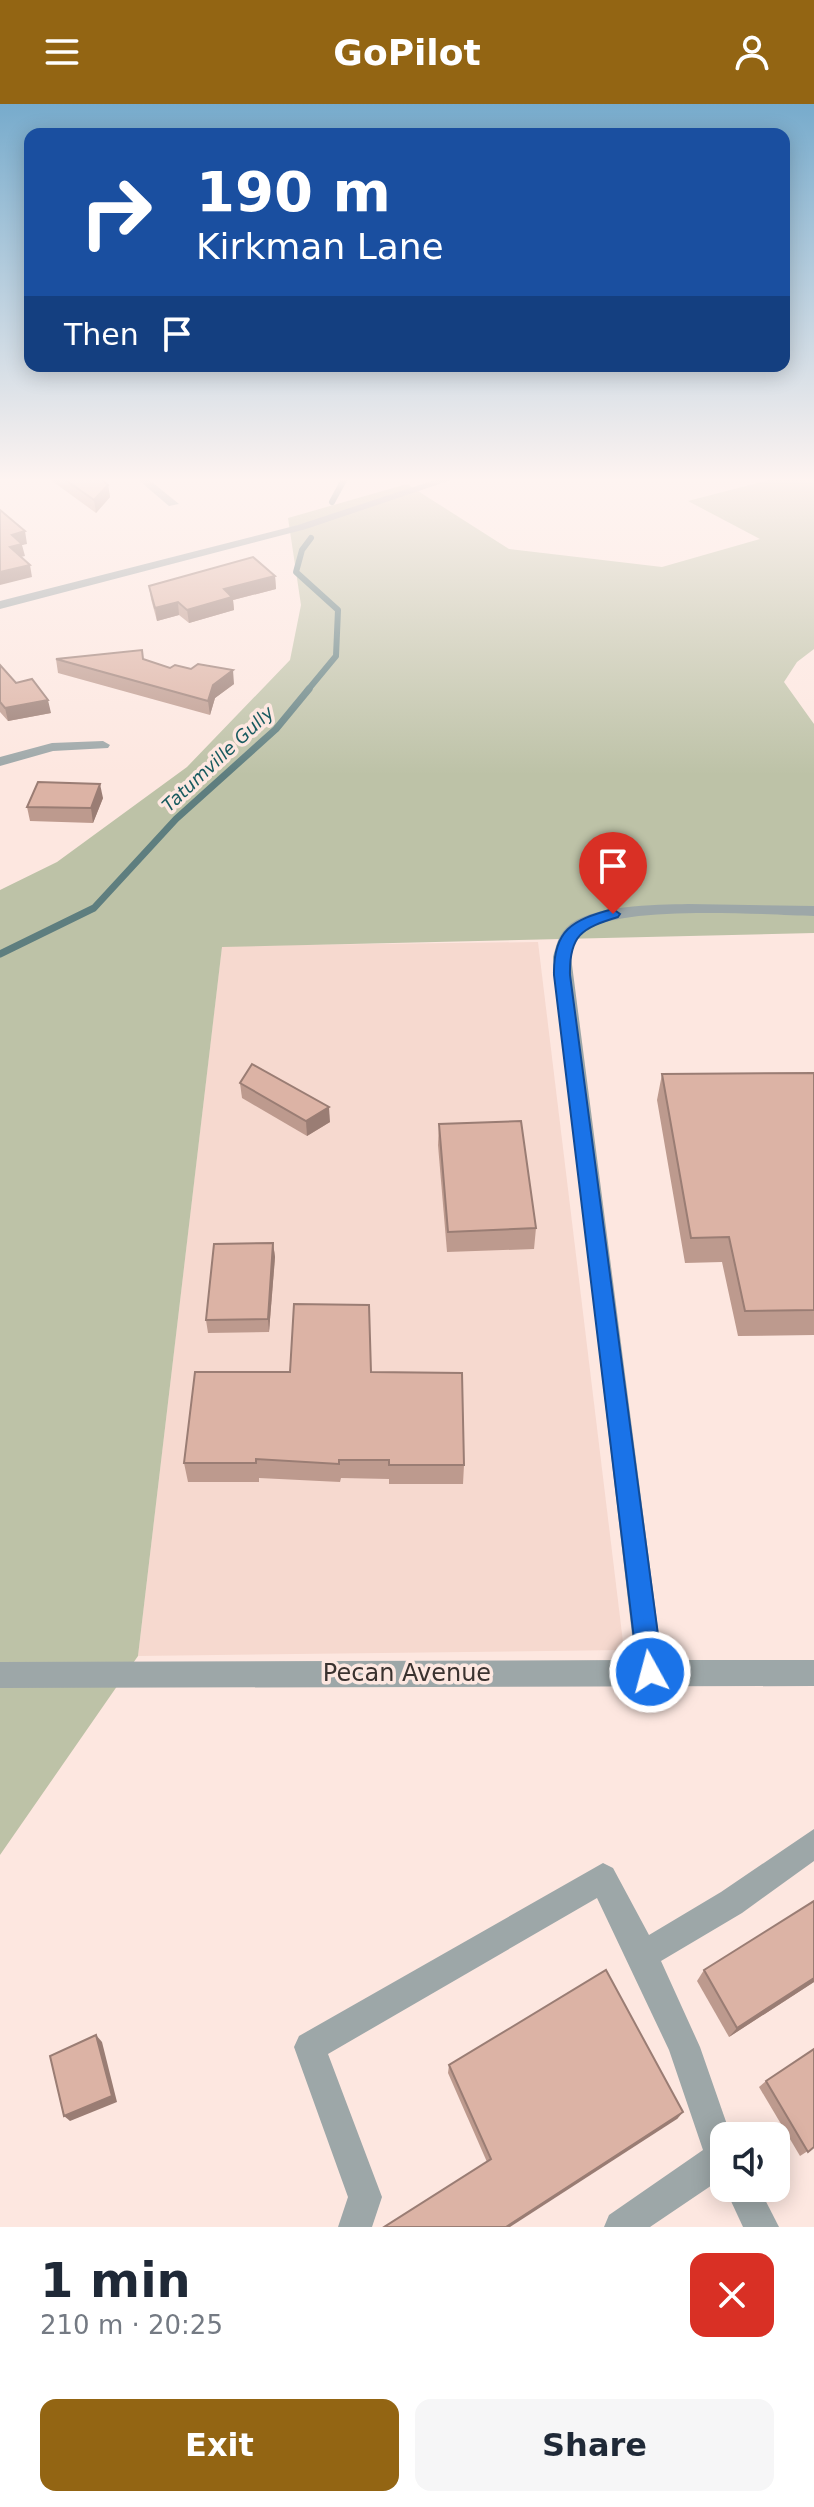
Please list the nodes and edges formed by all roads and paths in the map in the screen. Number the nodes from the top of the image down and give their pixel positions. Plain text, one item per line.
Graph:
1 (108, 577) edge
2 (0, 605) edge
3 (103, 745) dead end
4 (0, 762) edge
5 (814, 911) edge
6 (650, 1672) junction
7 (814, 1673) edge
8 (0, 1675) edge
9 (814, 1843) edge
10 (643, 1955) junction
11 (710, 2122) edge
12 (710, 2168) edge
13 (748, 2202) edge
14 (355, 2227) edge
15 (621, 2227) edge
16 (762, 2227) edge

1 - 2 street
3 - 4 street
5 - 6 street
6 - 7 street, Pecan Avenue
6 - 8 street, Pecan Avenue
9 - 10 street
10 - 11 street
10 - 14 street
12 - 15 street
13 - 16 street

